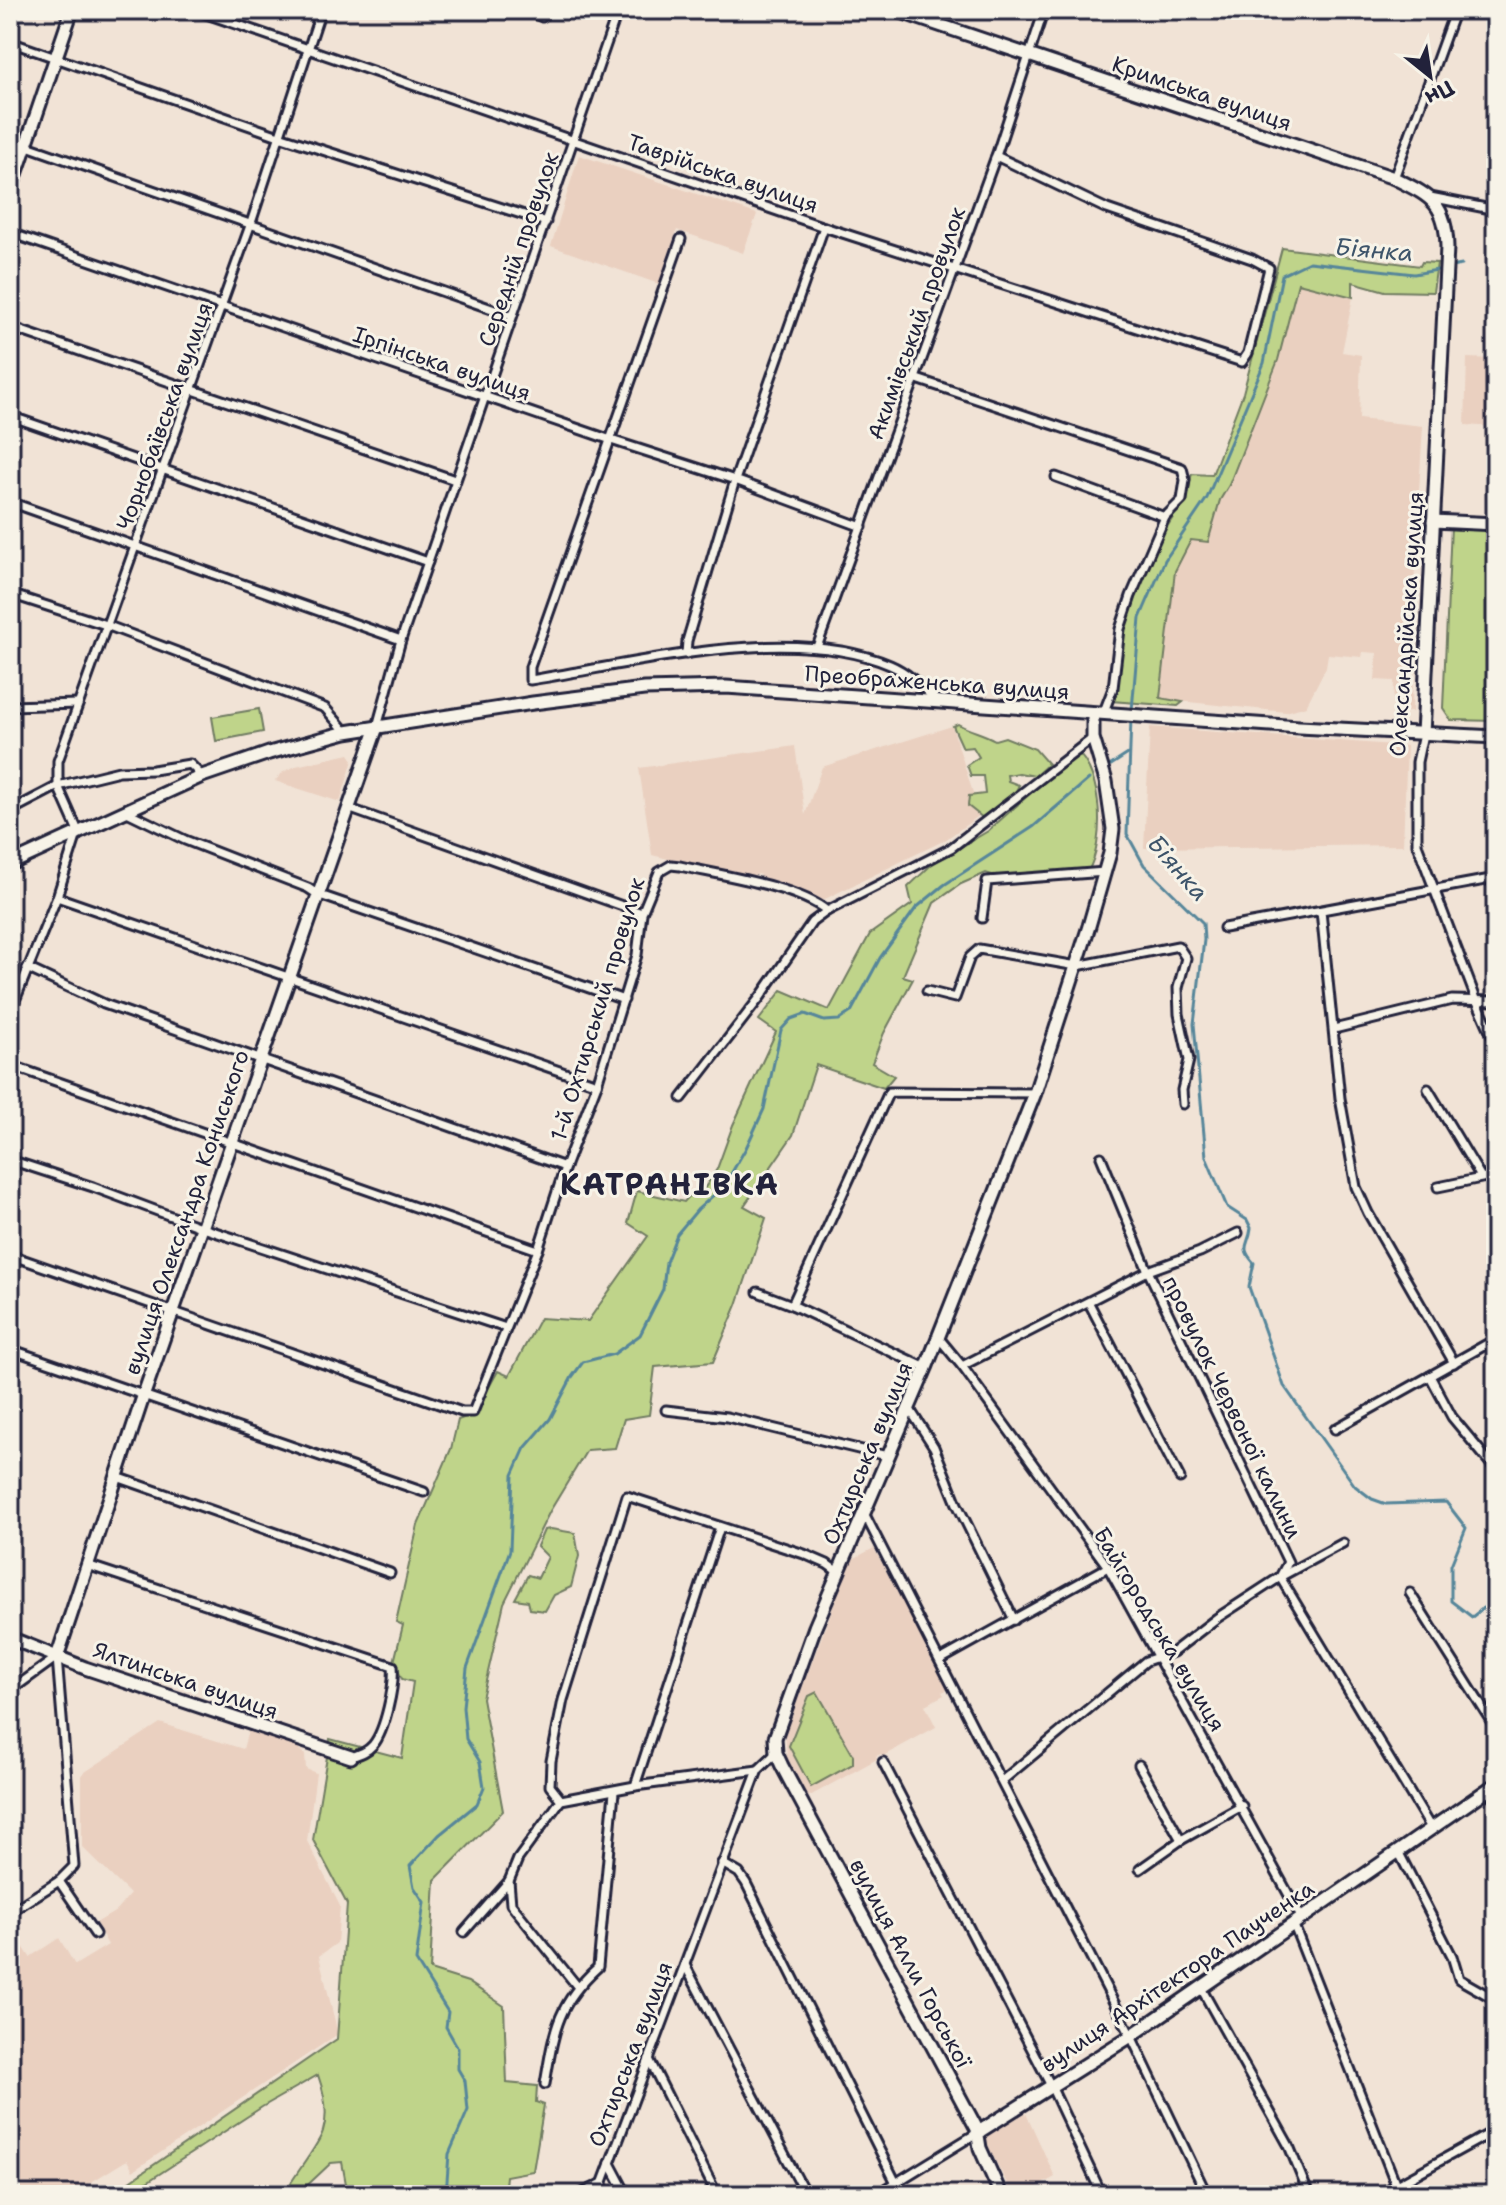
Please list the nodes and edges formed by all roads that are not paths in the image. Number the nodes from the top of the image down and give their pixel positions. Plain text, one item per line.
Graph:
1 (72, 10) edge
2 (196, 10) edge
3 (321, 10) edge
4 (525, 10) edge
5 (618, 10) edge
6 (895, 10) edge
7 (1044, 10) edge
8 (1455, 10) edge
9 (542, 17) dead end
10 (10, 42) edge
11 (307, 51) junction
12 (1030, 55) junction
13 (55, 58) junction
14 (279, 136) junction
15 (10, 140) edge
16 (575, 141) junction
17 (27, 145) junction
18 (996, 156) junction
19 (1394, 178) junction
20 (10, 192) edge
21 (1430, 197) junction
22 (1496, 210) edge
23 (546, 222) junction
24 (251, 223) junction
25 (824, 227) junction
26 (10, 233) edge
27 (681, 239) dead end
28 (953, 268) junction
29 (221, 307) junction
30 (512, 316) junction
31 (10, 327) edge
32 (914, 378) junction
33 (191, 391) junction
34 (486, 397) junction
35 (10, 416) edge
36 (611, 440) junction
37 (163, 468) junction
38 (1056, 477) dead end
39 (455, 480) junction
40 (735, 480) junction
41 (10, 502) edge
42 (1165, 517) junction
43 (1433, 521) junction
44 (1496, 524) edge
45 (862, 527) junction
46 (136, 547) junction
47 (428, 562) junction
48 (10, 594) edge
49 (106, 625) junction
50 (401, 640) junction
51 (817, 647) junction
52 (686, 654) junction
53 (938, 702) junction
54 (78, 704) junction
55 (10, 706) edge
56 (1104, 714) junction
57 (377, 727) junction
58 (346, 732) junction
59 (1423, 734) junction
60 (1496, 737) edge
61 (1093, 738) junction
62 (202, 776) junction
63 (58, 786) junction
64 (348, 808) junction
65 (124, 810) junction
66 (10, 811) edge
67 (78, 831) junction
68 (10, 864) edge
69 (1105, 872) junction
70 (1496, 878) edge
71 (1433, 888) junction
72 (317, 894) junction
73 (57, 897) junction
74 (827, 911) junction
75 (1321, 911) junction
76 (642, 913) junction
77 (982, 918) dead end
78 (1224, 928) dead end
79 (1077, 966) junction
80 (27, 968) junction
81 (290, 976) junction
82 (927, 991) dead end
83 (1476, 999) junction
84 (624, 1000) junction
85 (1496, 1001) edge
86 (10, 1013) edge
87 (1334, 1029) junction
88 (1496, 1044) edge
89 (261, 1058) junction
90 (10, 1065) edge
91 (597, 1084) junction
92 (1428, 1089) dead end
93 (1035, 1093) junction
94 (682, 1098) dead end
95 (1183, 1104) dead end
96 (232, 1144) junction
97 (1101, 1157) dead end
98 (10, 1160) edge
99 (565, 1167) junction
100 (1496, 1175) edge
101 (1481, 1177) junction
102 (1438, 1187) dead end
103 (203, 1228) junction
104 (1238, 1233) dead end
105 (538, 1250) junction
106 (10, 1255) edge
107 (1148, 1271) junction
108 (758, 1292) dead end
109 (1089, 1303) junction
110 (792, 1305) junction
111 (174, 1314) junction
112 (506, 1328) junction
113 (937, 1336) junction
114 (1496, 1339) edge
115 (10, 1349) edge
116 (1454, 1363) junction
117 (962, 1366) junction
118 (926, 1368) junction
119 (1430, 1376) junction
120 (144, 1394) junction
121 (908, 1406) junction
122 (666, 1410) dead end
123 (1335, 1429) dead end
124 (887, 1456) junction
125 (1496, 1470) edge
126 (117, 1477) junction
127 (1180, 1478) dead end
128 (424, 1492) dead end
129 (863, 1510) junction
130 (720, 1527) junction
131 (1343, 1543) dead end
132 (87, 1565) junction
133 (1108, 1567) junction
134 (838, 1572) junction
135 (390, 1573) dead end
136 (1280, 1577) junction
137 (1410, 1593) dead end
138 (1014, 1620) junction
139 (10, 1638) edge
140 (57, 1657) junction
141 (1158, 1657) junction
142 (940, 1660) junction
143 (10, 1691) edge
144 (1496, 1729) edge
145 (776, 1753) junction
146 (351, 1757) joint
147 (883, 1762) dead end
148 (1139, 1765) dead end
149 (758, 1770) junction
150 (1003, 1780) junction
151 (635, 1786) junction
152 (1492, 1787) edge
153 (614, 1792) junction
154 (561, 1800) junction
155 (1496, 1802) edge
156 (1242, 1806) junction
157 (1431, 1828) junction
158 (1181, 1840) junction
159 (1398, 1851) junction
160 (722, 1863) junction
161 (1140, 1869) dead end
162 (59, 1881) junction
163 (509, 1881) junction
164 (10, 1912) edge
165 (1297, 1920) junction
166 (464, 1932) dead end
167 (95, 1934) dead end
168 (685, 1965) junction
169 (577, 1986) junction
170 (1201, 1988) junction
171 (1496, 2000) edge
172 (1131, 2036) junction
173 (649, 2059) junction
174 (545, 2084) dead end
175 (1051, 2086) junction
176 (1496, 2130) edge
177 (977, 2133) junction
178 (610, 2163) junction
179 (603, 2183) junction
180 (896, 2183) junction
181 (1396, 2185) junction
182 (578, 2195) edge
183 (598, 2195) edge
184 (627, 2195) edge
185 (717, 2195) edge
186 (806, 2195) edge
187 (876, 2195) edge
188 (897, 2195) edge
189 (1001, 2195) edge
190 (1102, 2195) edge
191 (1207, 2195) edge
192 (1309, 2195) edge
193 (1378, 2195) edge
194 (1400, 2195) edge

1 - 13 street
2 - 11 street, Таврійська вулиця
3 - 11 street, Чорнобаївська вулиця
4 - 9 street
5 - 16 street, Середній провулок
6 - 12 street, Кримська вулиця
7 - 12 street, Акимівський провулок
8 - 19 street
10 - 13 street
11 - 14 street, Чорнобаївська вулиця
11 - 16 street, Таврійська вулиця
12 - 18 street, Акимівський провулок
12 - 19 street, Кримська вулиця
13 - 14 street
13 - 17 street
14 - 23 street
14 - 24 street, Чорнобаївська вулиця
15 - 17 street
16 - 23 street, Середній провулок
16 - 25 street, Таврійська вулиця
17 - 20 street
17 - 24 street
18 - 28 street, Акимівський провулок
18 - 28 street, Таврійська вулиця
19 - 21 street, Кримська вулиця
21 - 22 street, Кримська вулиця
21 - 43 street, Олександрійська вулиця
23 - 30 street, Середній провулок
24 - 29 street, Чорнобаївська вулиця
24 - 30 street
25 - 28 street, Таврійська вулиця
25 - 40 street
26 - 29 street, Ірпінська вулиця
27 - 36 street
28 - 32 street, Акимівський провулок
29 - 33 street, Чорнобаївська вулиця
29 - 34 street, Ірпінська вулиця
30 - 34 street, Середній провулок
31 - 33 street
32 - 42 street
32 - 45 street, Акимівський провулок
33 - 37 street, Чорнобаївська вулиця
33 - 39 street
34 - 36 street, Ірпінська вулиця
34 - 39 street, Середній провулок
35 - 37 street
36 - 40 street, Ірпінська вулиця
36 - 52 street
37 - 46 street, Чорнобаївська вулиця
37 - 47 street
38 - 42 street
39 - 47 street, Середній провулок
40 - 45 street, Ірпінська вулиця
40 - 52 street
41 - 46 street
42 - 56 street
43 - 44 street
43 - 59 street, Олександрійська вулиця
45 - 51 street, Акимівський провулок
46 - 49 street, Чорнобаївська вулиця
46 - 50 street
47 - 50 street, Середній провулок
48 - 49 street
49 - 54 street, Чорнобаївська вулиця
49 - 58 street
50 - 57 street, Середній провулок
51 - 52 street
51 - 53 street
53 - 56 street, Преображенська вулиця
53 - 57 street, Преображенська вулиця
54 - 55 street
54 - 63 street, Чорнобаївська вулиця
56 - 59 street, Преображенська вулиця
56 - 61 street, Охтирська вулиця
57 - 58 street, Преображенська вулиця
57 - 64 street, вулиця Олександра Кониського
58 - 62 street, Преображенська вулиця
59 - 60 street, Преображенська вулиця
59 - 71 street, Олександрійська вулиця
61 - 69 street, Охтирська вулиця
61 - 74 street
62 - 63 street
62 - 65 street, Преображенська вулиця
63 - 66 street
63 - 67 street
64 - 72 street, вулиця Олександра Кониського
64 - 76 street
65 - 67 street, Преображенська вулиця
65 - 72 street
67 - 68 street, Преображенська вулиця
67 - 73 street
69 - 77 street
69 - 79 street, Охтирська вулиця
70 - 71 street
71 - 75 street
71 - 83 street, Олександрійська вулиця
72 - 81 street, вулиця Олександра Кониського
72 - 84 street
73 - 80 street
73 - 81 street
74 - 76 street, 1-й Охтирський провулок
74 - 94 street
75 - 78 street
75 - 87 street
76 - 84 street, 1-й Охтирський провулок
79 - 82 street
79 - 93 street, Охтирська вулиця
79 - 95 street
80 - 86 street
80 - 89 street
81 - 89 street, вулиця Олександра Кониського
81 - 91 street
83 - 85 street
83 - 87 street
83 - 88 street, Олександрійська вулиця
84 - 91 street, 1-й Охтирський провулок
87 - 116 street
89 - 96 street, вулиця Олександра Кониського
89 - 99 street
90 - 96 street
91 - 99 street, 1-й Охтирський провулок
92 - 101 street
93 - 110 street
93 - 113 street, Охтирська вулиця
96 - 103 street, вулиця Олександра Кониського
96 - 105 street
97 - 107 street, провулок Червоної калини
98 - 103 street
99 - 105 street, 1-й Охтирський провулок
100 - 101 street
101 - 102 street
103 - 111 street, вулиця Олександра Кониського
103 - 112 street
104 - 107 street
105 - 112 street, 1-й Охтирський провулок
106 - 111 street
107 - 109 street
107 - 136 street, провулок Червоної калини
108 - 110 street
109 - 117 street
109 - 127 street
110 - 118 street
111 - 112 street, 1-й Охтирський провулок
111 - 120 street, вулиця Олександра Кониського
113 - 117 street, Байгородська вулиця
113 - 118 street, Охтирська вулиця
114 - 116 street
115 - 120 street
116 - 119 street
117 - 133 street, Байгородська вулиця
118 - 121 street, Охтирська вулиця
119 - 123 street
119 - 125 street
120 - 126 street, вулиця Олександра Кониського
120 - 128 street
121 - 124 street, Охтирська вулиця
121 - 138 street
122 - 124 street
124 - 129 street, Охтирська вулиця
126 - 132 street, вулиця Олександра Кониського
126 - 135 street
129 - 134 street, Охтирська вулиця
129 - 142 street
130 - 134 street
130 - 151 street
130 - 154 street
131 - 136 street
132 - 140 street, вулиця Олександра Кониського
132 - 146 street
133 - 138 street
133 - 141 street, Байгородська вулиця
134 - 145 street, Охтирська вулиця
136 - 141 street
136 - 157 street, провулок Червоної калини
137 - 144 street
138 - 142 street
139 - 140 street, Ялтинська вулиця
140 - 143 street
140 - 146 street, Ялтинська вулиця
140 - 162 street
141 - 150 street
141 - 156 street, Байгородська вулиця
142 - 150 street
145 - 149 street, Охтирська вулиця
145 - 177 street, вулиця Алли Горської
147 - 175 street
148 - 158 street
149 - 151 street
149 - 160 street, Охтирська вулиця
150 - 172 street
151 - 153 street
152 - 155 street
152 - 157 street, вулиця Архітектора Паученка
153 - 154 street
153 - 169 street
154 - 163 street
156 - 158 street
156 - 165 street, Байгородська вулиця
157 - 159 street, вулиця Архітектора Паученка
158 - 161 street
159 - 165 street, вулиця Архітектора Паученка
159 - 171 street
160 - 168 street, Охтирська вулиця
160 - 180 street
162 - 164 street
162 - 167 street
163 - 166 street
163 - 169 street
165 - 170 street, вулиця Архітектора Паученка
165 - 181 street, Байгородська вулиця
168 - 173 street, Охтирська вулиця
168 - 186 street
169 - 174 street
170 - 172 street, вулиця Архітектора Паученка
170 - 192 street
172 - 175 street, вулиця Архітектора Паученка
172 - 191 street
173 - 178 street, Охтирська вулиця
173 - 185 street
175 - 177 street, вулиця Архітектора Паученка
175 - 190 street
176 - 181 street
177 - 180 street, вулиця Архітектора Паученка
177 - 189 street, вулиця Алли Горської
178 - 179 street, Охтирська вулиця
178 - 184 street
179 - 182 street
179 - 183 street, Охтирська вулиця
180 - 187 street, вулиця Архітектора Паученка
180 - 188 street
181 - 193 street
181 - 194 street, Байгородська вулиця

